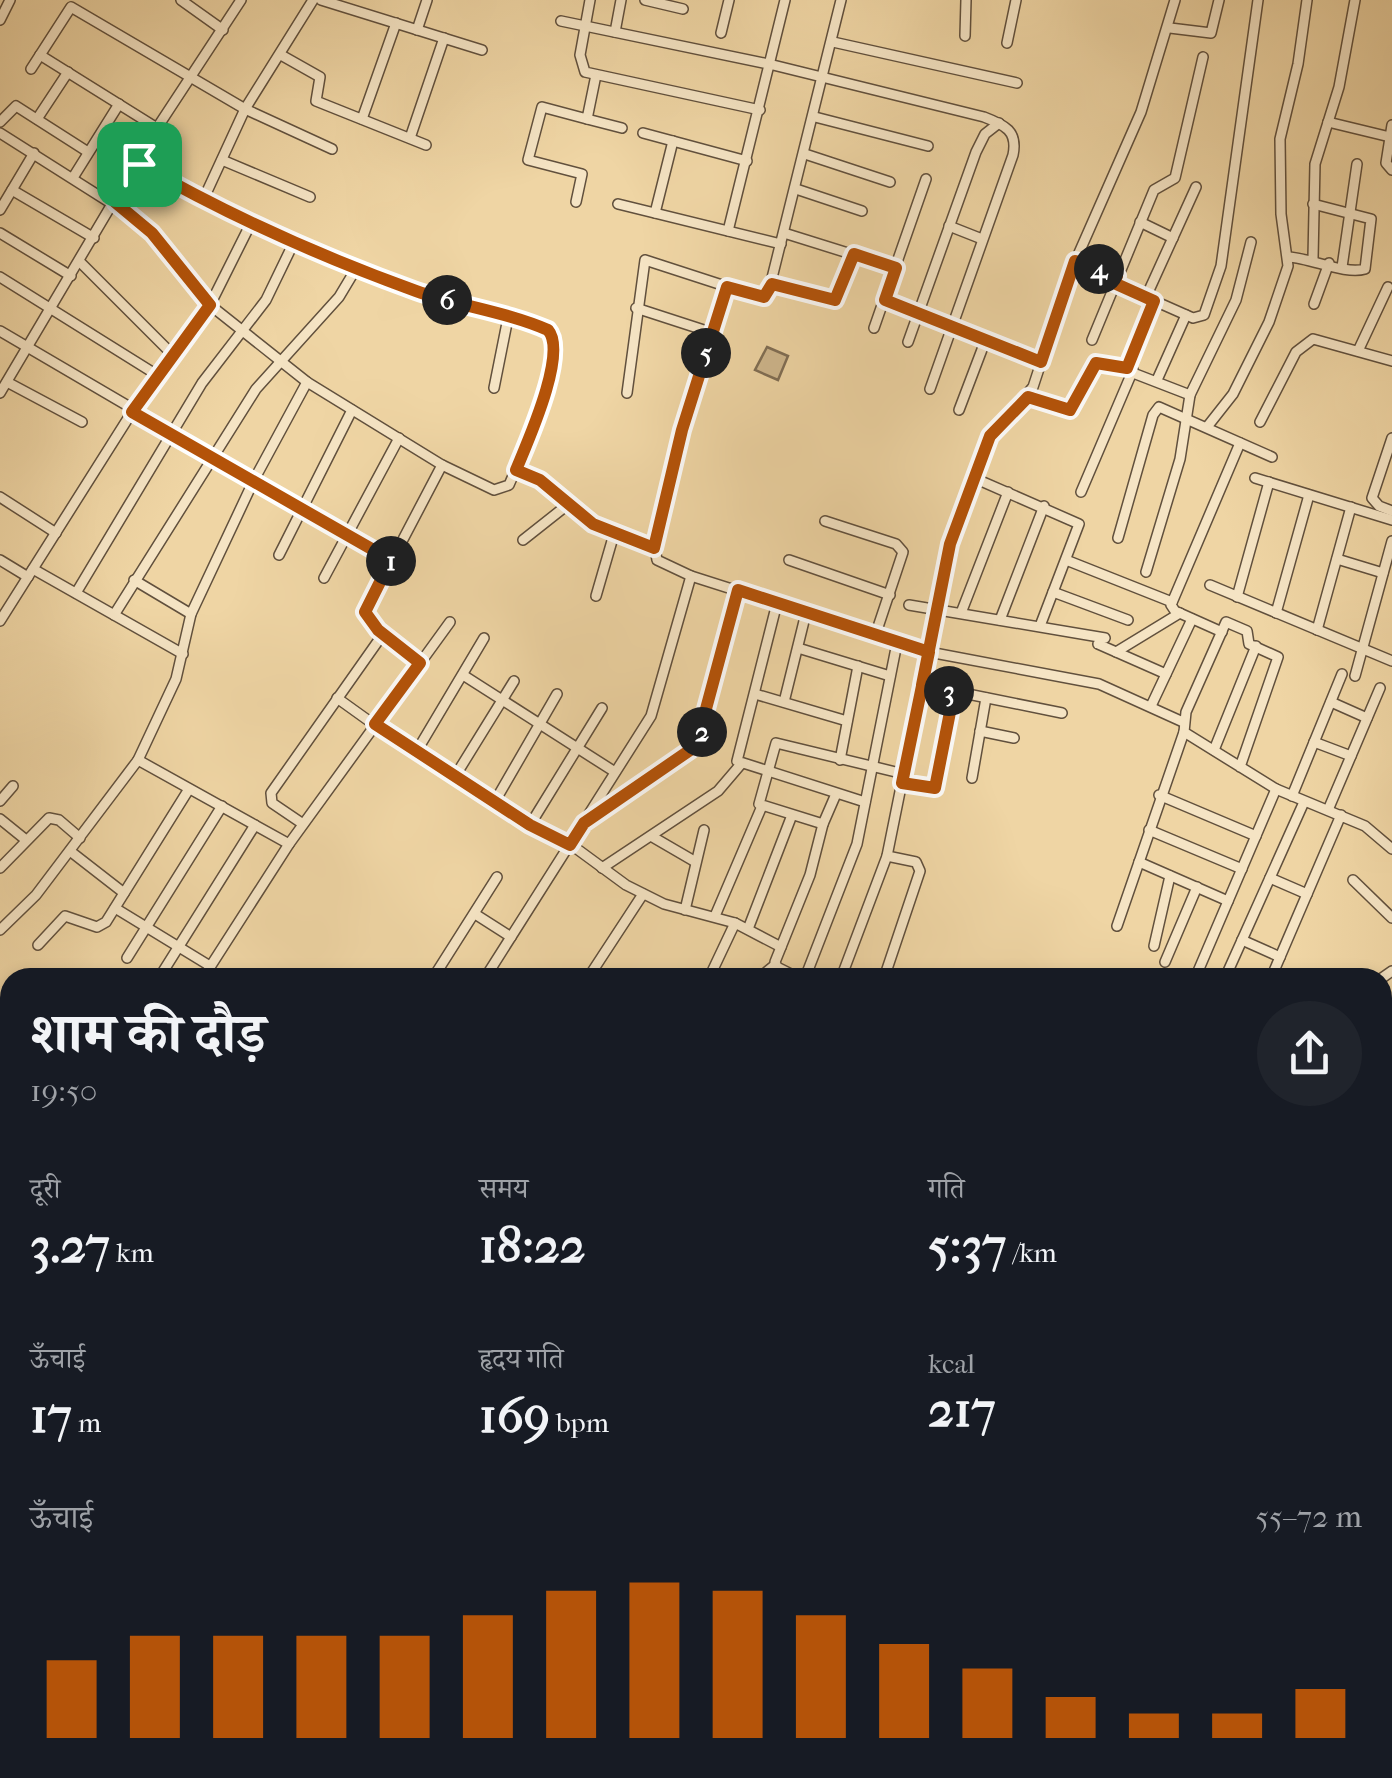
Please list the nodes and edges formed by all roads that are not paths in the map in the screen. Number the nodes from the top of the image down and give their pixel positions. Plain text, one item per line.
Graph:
1 (181, 0) edge
2 (242, 0) edge
3 (314, 0) edge
4 (321, 0) edge
5 (427, 0) edge
6 (590, 0) edge
7 (621, 0) edge
8 (645, 0) edge
9 (730, 0) edge
10 (785, 0) edge
11 (841, 0) edge
12 (966, 0) edge
13 (1016, 0) edge
14 (1176, 0) edge
15 (1219, 0) edge
16 (1258, 0) edge
17 (1307, 0) edge
18 (1355, 0) edge
19 (5, 4) edge
20 (683, 9) dead end
21 (0, 20) edge
22 (562, 21) dead end
23 (396, 23) junction
24 (586, 26) junction
25 (1170, 28) junction
26 (223, 30) junction
27 (417, 30) junction
28 (615, 32) junction
29 (722, 33) dead end
30 (965, 36) dead end
31 (444, 38) junction
32 (832, 42) junction
33 (1008, 44) dead end
34 (482, 50) dead end
35 (281, 54) junction
36 (40, 55) junction
37 (1203, 56) dead end
38 (772, 65) junction
39 (31, 69) dead end
40 (68, 72) junction
41 (596, 74) junction
42 (191, 78) junction
43 (825, 78) junction
44 (1017, 84) dead end
45 (118, 104) junction
46 (245, 109) junction
47 (760, 110) junction
48 (815, 116) junction
49 (37, 119) junction
50 (362, 119) junction
51 (587, 120) junction
52 (992, 120) junction
53 (0, 122) edge
54 (1328, 122) junction
55 (1392, 124) edge
56 (157, 128) junction
57 (622, 128) dead end
58 (0, 133) edge
59 (643, 133) dead end
60 (1390, 136) edge
61 (410, 138) junction
62 (673, 141) junction
63 (426, 145) dead end
64 (928, 146) dead end
65 (332, 149) dead end
66 (88, 152) junction
67 (34, 153) junction
68 (805, 154) junction
69 (222, 160) junction
70 (746, 162) junction
71 (139, 164) junction
72 (1357, 164) dead end
73 (1392, 170) edge
74 (74, 176) junction
75 (926, 179) dead end
76 (890, 182) dead end
77 (1196, 187) dead end
78 (796, 188) junction
79 (12, 190) junction
80 (310, 197) dead end
81 (204, 198) junction
82 (576, 202) dead end
83 (116, 203) junction
84 (618, 204) dead end
85 (1313, 204) junction
86 (0, 210) edge
87 (862, 211) dead end
88 (1352, 213) junction
89 (655, 214) junction
90 (252, 221) junction
91 (1140, 222) junction
92 (950, 226) junction
93 (728, 231) junction
94 (0, 233) edge
95 (784, 233) junction
96 (94, 238) junction
97 (1173, 238) junction
98 (982, 239) junction
99 (295, 240) junction
100 (1250, 242) dead end
101 (781, 244) junction
102 (854, 254) junction
103 (1288, 256) junction
104 (1313, 258) junction
105 (1075, 261) junction
106 (79, 262) junction
107 (1329, 263) junction
108 (357, 267) junction
109 (1342, 267) junction
110 (896, 268) junction
111 (71, 276) junction
112 (0, 277) edge
113 (1116, 279) junction
114 (772, 284) junction
115 (727, 287) junction
116 (1388, 287) dead end
117 (1212, 291) junction
118 (1150, 299) junction
119 (885, 300) junction
120 (1236, 300) junction
121 (1314, 304) dead end
122 (210, 305) junction
123 (51, 308) junction
124 (636, 308) junction
125 (919, 313) junction
126 (1186, 315) junction
127 (508, 318) junction
128 (954, 326) junction
129 (874, 328) dead end
130 (0, 332) edge
131 (243, 332) junction
132 (713, 334) junction
133 (986, 339) junction
134 (1092, 340) dead end
135 (908, 342) dead end
136 (27, 348) junction
137 (1358, 350) junction
138 (172, 355) junction
139 (278, 361) junction
140 (1392, 361) edge
141 (1041, 362) junction
142 (1130, 369) junction
143 (157, 375) junction
144 (1157, 380) junction
145 (307, 382) junction
146 (3, 387) edge
147 (494, 388) dead end
148 (930, 389) dead end
149 (627, 394) dead end
150 (1190, 395) junction
151 (1028, 397) junction
152 (352, 410) junction
153 (959, 410) dead end
154 (132, 412) junction
155 (1186, 418) junction
156 (82, 422) dead end
157 (1260, 422) dead end
158 (1207, 427) junction
159 (170, 434) junction
160 (399, 438) junction
161 (1392, 438) edge
162 (1240, 443) junction
163 (211, 457) junction
164 (1272, 457) dead end
165 (442, 465) junction
166 (516, 470) junction
167 (974, 478) junction
168 (1255, 478) dead end
169 (254, 480) junction
170 (1270, 482) junction
171 (1008, 492) junction
172 (1081, 492) dead end
173 (1309, 494) junction
174 (0, 497) edge
175 (566, 506) junction
176 (1044, 506) junction
177 (1350, 507) junction
178 (302, 508) junction
179 (1392, 510) edge
180 (1392, 520) edge
181 (825, 521) dead end
182 (56, 533) junction
183 (346, 534) junction
184 (614, 534) junction
185 (1118, 538) dead end
186 (523, 540) dead end
187 (1392, 541) edge
188 (654, 548) junction
189 (279, 555) dead end
190 (1337, 559) junction
191 (0, 560) edge
192 (391, 560) junction
193 (789, 560) dead end
194 (1066, 560) junction
195 (1146, 572) dead end
196 (1383, 572) junction
197 (31, 573) junction
198 (691, 576) junction
199 (324, 578) dead end
200 (134, 580) junction
201 (1210, 585) dead end
202 (738, 590) junction
203 (1054, 592) junction
204 (76, 593) junction
205 (890, 595) junction
206 (596, 596) dead end
207 (1237, 596) junction
208 (1172, 602) junction
209 (777, 604) junction
210 (909, 604) dead end
211 (937, 609) junction
212 (806, 613) junction
213 (961, 613) junction
214 (1180, 613) junction
215 (1276, 613) junction
216 (192, 614) junction
217 (114, 615) junction
218 (1192, 619) junction
219 (0, 620) edge
220 (1000, 620) junction
221 (1128, 620) dead end
222 (450, 622) dead end
223 (1040, 626) junction
224 (378, 629) junction
225 (1318, 630) junction
226 (1222, 632) junction
227 (876, 636) junction
228 (484, 638) dead end
229 (897, 643) junction
230 (1256, 646) junction
231 (798, 648) junction
232 (1362, 649) junction
233 (929, 652) junction
234 (1116, 652) junction
235 (183, 654) junction
236 (1392, 662) edge
237 (420, 663) junction
238 (858, 666) junction
239 (1166, 674) junction
240 (1342, 674) dead end
241 (463, 675) junction
242 (890, 676) junction
243 (1355, 676) dead end
244 (514, 682) dead end
245 (922, 685) junction
246 (1380, 688) dead end
247 (954, 692) junction
248 (557, 694) dead end
249 (755, 694) junction
250 (337, 698) junction
251 (986, 698) junction
252 (503, 700) junction
253 (784, 702) junction
254 (1331, 702) junction
255 (1151, 706) junction
256 (602, 708) dead end
257 (1062, 712) dead end
258 (1367, 718) junction
259 (848, 721) junction
260 (375, 724) junction
261 (540, 724) junction
262 (1183, 727) junction
263 (980, 732) junction
264 (1014, 738) dead end
265 (1314, 742) junction
266 (578, 748) junction
267 (1214, 750) junction
268 (415, 754) junction
269 (1351, 756) junction
270 (138, 760) junction
271 (840, 760) junction
272 (741, 764) junction
273 (872, 767) junction
274 (1240, 767) junction
275 (615, 772) junction
276 (767, 772) junction
277 (454, 778) junction
278 (972, 778) dead end
279 (903, 779) junction
280 (13, 786) dead end
281 (185, 786) junction
282 (1276, 790) junction
283 (836, 794) junction
284 (1159, 795) junction
285 (1292, 796) junction
286 (0, 801) edge
287 (494, 802) junction
288 (866, 802) junction
289 (1304, 802) junction
290 (222, 806) junction
291 (762, 806) junction
292 (1328, 810) junction
293 (792, 815) junction
294 (1341, 815) junction
295 (0, 819) edge
296 (584, 823) junction
297 (303, 824) junction
298 (823, 824) junction
299 (255, 825) junction
300 (530, 825) junction
301 (704, 830) dead end
302 (1149, 830) junction
303 (651, 836) junction
304 (1256, 836) junction
305 (80, 838) junction
306 (26, 840) junction
307 (289, 844) junction
308 (570, 845) junction
309 (1392, 849) edge
310 (70, 851) junction
311 (887, 856) junction
312 (694, 861) junction
313 (1139, 862) junction
314 (599, 866) junction
315 (0, 868) edge
316 (1242, 869) junction
317 (1170, 876) junction
318 (496, 877) dead end
319 (1270, 878) junction
320 (1353, 880) dead end
321 (1197, 887) junction
322 (124, 893) junction
323 (644, 894) junction
324 (1307, 894) junction
325 (1228, 901) junction
326 (115, 908) junction
327 (686, 910) junction
328 (475, 914) junction
329 (715, 916) junction
330 (1392, 918) edge
331 (735, 923) junction
332 (1117, 926) dead end
333 (147, 928) junction
334 (748, 929) junction
335 (0, 930) edge
336 (511, 938) junction
337 (1242, 940) junction
338 (38, 946) dead end
339 (1154, 946) dead end
340 (178, 947) junction
341 (781, 947) junction
342 (1280, 957) junction
343 (127, 958) dead end
344 (1165, 962) dead end
345 (775, 965) junction
346 (210, 966) joint
347 (164, 968) edge
348 (440, 968) edge
349 (492, 968) edge
350 (595, 968) edge
351 (714, 968) edge
352 (771, 968) edge
353 (781, 968) edge
354 (806, 968) edge
355 (845, 968) edge
356 (887, 968) edge
357 (1199, 968) edge
358 (1229, 968) edge
359 (1275, 968) edge

1 - 26 street
2 - 26 street
3 - 35 street
4 - 23 street
5 - 27 street
6 - 24 street
7 - 28 street
8 - 20 street
9 - 29 street
10 - 38 street
11 - 32 street
12 - 30 street
13 - 33 street
14 - 25 street
15 - 25 street
16 - 117 street
17 - 103 street
18 - 54 street
19 - 21 street
22 - 24 street
23 - 27 street
23 - 50 street
24 - 28 street
24 - 41 street
25 - 105 street
26 - 42 street
27 - 31 street
28 - 38 street
31 - 34 street
31 - 61 street
32 - 43 street
32 - 44 street
35 - 46 street
35 - 50 street
36 - 39 street
36 - 40 street
36 - 42 street
37 - 91 street
38 - 43 street
38 - 47 street
40 - 45 street
40 - 49 street
41 - 47 street
41 - 51 street
42 - 46 street
42 - 56 street
43 - 48 street
43 - 52 street
45 - 56 street
45 - 66 street
46 - 65 street
46 - 69 street
47 - 70 street
48 - 64 street
48 - 68 street
49 - 53 street
49 - 66 street
50 - 61 street
51 - 57 street
51 - 82 street
52 - 92 street
52 - 98 street
54 - 60 street
54 - 85 street
55 - 60 street
56 - 71 street
58 - 67 street
59 - 62 street
60 - 73 street
61 - 63 street
62 - 70 street
62 - 89 street
66 - 74 street
67 - 74 street
67 - 79 street
68 - 76 street
68 - 78 street
69 - 80 street
69 - 81 street
70 - 93 street
71 - 81 street
71 - 83 street
72 - 88 street
74 - 83 street
75 - 110 street
77 - 97 street
78 - 87 street
78 - 95 street
79 - 86 street
79 - 96 street
81 - 90 street
83 - 96 street
83 - 122 street
84 - 89 street
85 - 88 street
85 - 104 street
88 - 109 street
88 - 109 street
89 - 93 street
90 - 99 street
90 - 122 street
91 - 97 street
91 - 113 street
92 - 98 street
92 - 125 street
93 - 101 street
94 - 111 street
95 - 101 street
95 - 102 street
96 - 106 street
97 - 118 street
98 - 128 street
99 - 108 street
99 - 131 street
100 - 120 street
101 - 114 street
102 - 110 street
102 - 114 street
103 - 104 street
103 - 158 street
104 - 107 street
105 - 113 street
105 - 141 street
106 - 111 street
106 - 138 street
107 - 109 street
107 - 121 street
108 - 127 street
108 - 139 street
110 - 119 street
111 - 123 street
112 - 123 street
113 - 118 street
113 - 134 street
114 - 115 street
115 - 124 street
115 - 132 street
116 - 137 street
117 - 120 street
117 - 126 street
118 - 126 street
118 - 142 street
119 - 125 street
119 - 129 street
120 - 150 street
122 - 131 street
122 - 138 street
123 - 136 street
123 - 143 street
124 - 132 street
124 - 149 street
125 - 128 street
125 - 135 street
126 - 144 street
127 - 147 street
127 - 166 street
128 - 133 street
128 - 148 street
130 - 136 street
131 - 139 street
131 - 159 street
132 - 188 street
133 - 141 street
133 - 153 street
136 - 146 street
136 - 154 street
137 - 140 street
137 - 157 street
138 - 143 street
139 - 145 street
139 - 163 street
141 - 151 street
142 - 144 street
142 - 151 street
142 - 172 street
143 - 154 street
144 - 150 street
145 - 152 street
145 - 169 street
146 - 156 street
150 - 155 street
151 - 167 street
152 - 160 street
152 - 178 street
154 - 159 street
154 - 182 street
155 - 158 street
155 - 185 street
155 - 195 street
158 - 162 street
159 - 163 street
159 - 204 street
160 - 165 street
160 - 183 street
161 - 179 street
162 - 164 street
162 - 208 street
163 - 169 street
163 - 200 street
165 - 166 street
165 - 192 street
166 - 175 street
167 - 171 street
167 - 211 street
168 - 170 street
169 - 178 street
169 - 216 street
170 - 173 street
170 - 207 street
171 - 176 street
171 - 213 street
173 - 177 street
173 - 215 street
174 - 182 street
175 - 184 street
175 - 186 street
176 - 194 street
176 - 220 street
177 - 180 street
177 - 190 street
178 - 183 street
178 - 189 street
181 - 205 street
182 - 197 street
183 - 192 street
183 - 199 street
184 - 188 street
184 - 206 street
187 - 196 street
188 - 198 street
190 - 196 street
190 - 225 street
191 - 197 street
192 - 224 street
193 - 205 street
194 - 203 street
194 - 208 street
196 - 232 street
197 - 204 street
197 - 219 street
198 - 202 street
198 - 275 street
200 - 216 street
200 - 217 street
201 - 207 street
202 - 209 street
202 - 296 street
203 - 221 street
203 - 223 street
204 - 217 street
205 - 227 street
207 - 215 street
208 - 214 street
209 - 212 street
209 - 249 street
210 - 211 street
211 - 213 street
211 - 233 street
212 - 227 street
212 - 231 street
213 - 220 street
214 - 218 street
214 - 234 street
215 - 225 street
216 - 235 street
217 - 235 street
218 - 226 street
218 - 239 street
220 - 223 street
222 - 237 street
223 - 234 street
224 - 237 street
224 - 250 street
225 - 232 street
226 - 230 street
226 - 262 street
227 - 229 street
228 - 241 street
229 - 233 street
229 - 242 street
230 - 267 street
230 - 274 street
231 - 238 street
231 - 253 street
232 - 236 street
232 - 243 street
233 - 245 street
233 - 255 street
234 - 239 street
235 - 270 street
237 - 260 street
238 - 242 street
238 - 259 street
239 - 255 street
240 - 254 street
241 - 252 street
241 - 268 street
242 - 273 street
244 - 252 street
245 - 247 street
245 - 279 street
246 - 258 street
247 - 251 street
247 - 279 street
248 - 261 street
249 - 253 street
249 - 272 street
250 - 260 street
250 - 297 street
251 - 257 street
251 - 263 street
252 - 261 street
252 - 277 street
253 - 259 street
254 - 258 street
254 - 265 street
255 - 262 street
256 - 266 street
258 - 269 street
259 - 271 street
260 - 268 street
260 - 297 street
261 - 266 street
261 - 287 street
262 - 267 street
262 - 284 street
263 - 264 street
263 - 278 street
265 - 269 street
265 - 285 street
266 - 275 street
266 - 300 street
267 - 274 street
268 - 277 street
269 - 292 street
270 - 281 street
270 - 305 street
271 - 273 street
271 - 276 street
272 - 276 street
272 - 303 street
273 - 279 street
273 - 288 street
274 - 282 street
275 - 296 street
276 - 283 street
276 - 291 street
277 - 287 street
279 - 311 street
280 - 286 street
281 - 290 street
281 - 322 street
282 - 285 street
282 - 304 street
283 - 288 street
283 - 298 street
284 - 302 street
284 - 304 street
285 - 289 street
287 - 300 street
288 - 354 street
289 - 292 street
289 - 319 street
290 - 299 street
290 - 333 street
291 - 293 street
291 - 329 street
292 - 294 street
293 - 298 street
293 - 334 street
294 - 309 street
294 - 324 street
295 - 306 street
296 - 308 street
297 - 307 street
298 - 341 street
299 - 307 street
299 - 340 street
300 - 308 street
301 - 312 street
302 - 313 street
302 - 316 street
303 - 312 street
303 - 314 street
304 - 316 street
305 - 306 street
305 - 310 street
306 - 315 street
307 - 346 street
308 - 314 street
308 - 336 street
310 - 322 street
310 - 335 street
311 - 355 street
311 - 356 street
312 - 327 street
313 - 317 street
313 - 332 street
314 - 323 street
316 - 325 street
317 - 321 street
317 - 339 street
318 - 328 street
319 - 324 street
319 - 337 street
320 - 330 street
321 - 325 street
321 - 344 street
322 - 326 street
323 - 327 street
323 - 350 street
324 - 342 street
325 - 357 street
326 - 333 street
326 - 338 street
327 - 329 street
328 - 336 street
328 - 348 street
329 - 331 street
331 - 334 street
331 - 351 street
333 - 340 street
333 - 343 street
334 - 341 street
336 - 349 street
337 - 342 street
337 - 358 street
340 - 346 street
340 - 347 street
341 - 345 street
342 - 359 street
345 - 352 street
345 - 353 street

